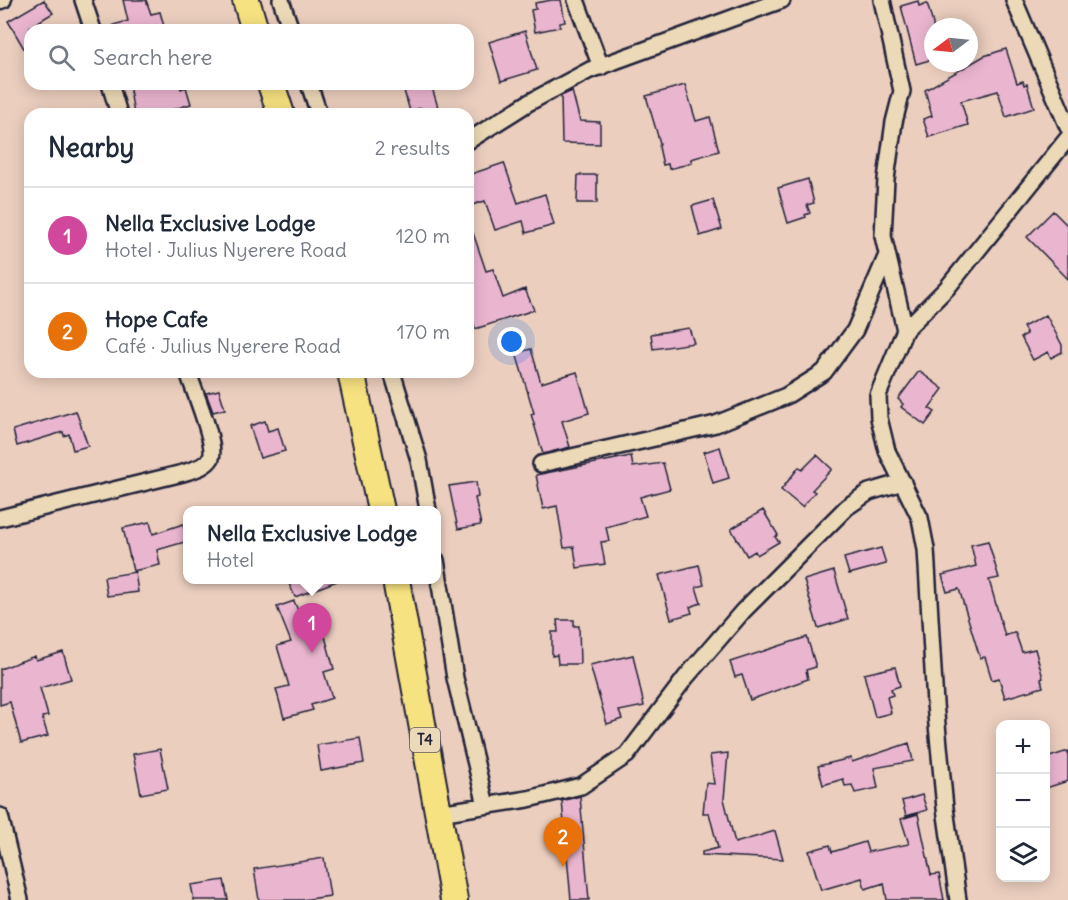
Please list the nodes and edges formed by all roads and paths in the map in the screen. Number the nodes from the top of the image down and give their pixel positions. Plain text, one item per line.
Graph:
1 (83, 0) edge
2 (246, 0) edge
3 (281, 0) edge
4 (576, 0) edge
5 (782, 0) edge
6 (882, 0) edge
7 (1014, 0) edge
8 (91, 24) edge
9 (253, 24) edge
10 (289, 24) edge
11 (601, 67) junction
12 (112, 90) edge
13 (274, 90) edge
14 (311, 90) edge
15 (117, 108) edge
16 (278, 108) edge
17 (317, 108) edge
18 (1068, 127) edge
19 (474, 137) edge
20 (1068, 138) edge
21 (887, 255) junction
22 (904, 330) junction
23 (190, 378) edge
24 (352, 378) edge
25 (394, 378) edge
26 (542, 465) dead end
27 (903, 482) junction
28 (380, 506) edge
29 (427, 506) edge
30 (0, 518) edge
31 (397, 584) edge
32 (440, 584) edge
33 (486, 805) junction
34 (439, 813) junction
35 (0, 816) edge
36 (2, 833) edge
37 (455, 899) edge
38 (20, 900) edge
39 (958, 900) edge

1 - 8 street
2 - 9 highway
3 - 10 street
4 - 11 street
5 - 11 street
6 - 21 street
7 - 18 street
11 - 19 street
12 - 15 street
13 - 16 highway
14 - 17 street
20 - 22 street
21 - 22 street
21 - 26 street
22 - 27 street
23 - 30 street
24 - 28 highway
25 - 29 street
27 - 33 street
27 - 39 street
31 - 34 highway, T4
32 - 33 street
33 - 34 street
34 - 37 highway, T4
35 - 36 street
36 - 38 street

